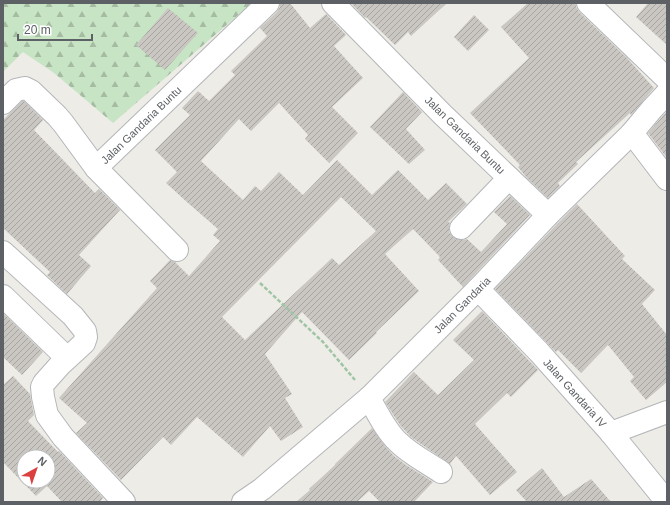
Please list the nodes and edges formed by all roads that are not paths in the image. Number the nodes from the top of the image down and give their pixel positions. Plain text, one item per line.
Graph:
1 (268, 3) edge
2 (333, 3) edge
3 (588, 3) edge
4 (667, 79) edge
5 (667, 93) edge
6 (3, 103) edge
7 (632, 133) junction
8 (96, 168) junction
9 (509, 178) junction
10 (667, 178) edge
11 (548, 215) junction
12 (461, 228) dead end
13 (177, 250) dead end
14 (3, 252) edge
15 (478, 289) junction
16 (3, 296) edge
17 (67, 358) junction
18 (369, 398) junction
19 (667, 412) edge
20 (611, 433) junction
21 (441, 472) dead end
22 (266, 495) edge
23 (124, 502) edge
24 (243, 502) edge
25 (667, 502) edge

1 - 8 street, Jalan Gandaria Buntu
2 - 9 street, Jalan Gandaria Buntu
3 - 4 street
5 - 7 street, Jalan Gandaria
6 - 8 street
7 - 10 street
7 - 11 street, Jalan Gandaria
8 - 13 street, Jalan Gandaria Buntu
9 - 11 street, Jalan Gandaria Buntu
9 - 12 street
11 - 15 street, Jalan Gandaria
14 - 17 street
15 - 18 street, Jalan Gandaria
15 - 20 street, Jalan Gandaria IV
16 - 17 street
17 - 23 street
18 - 21 street
18 - 22 street, Jalan Gandaria
19 - 20 street
20 - 25 street, Jalan Gandaria IV
22 - 24 street, Jalan Gandaria

